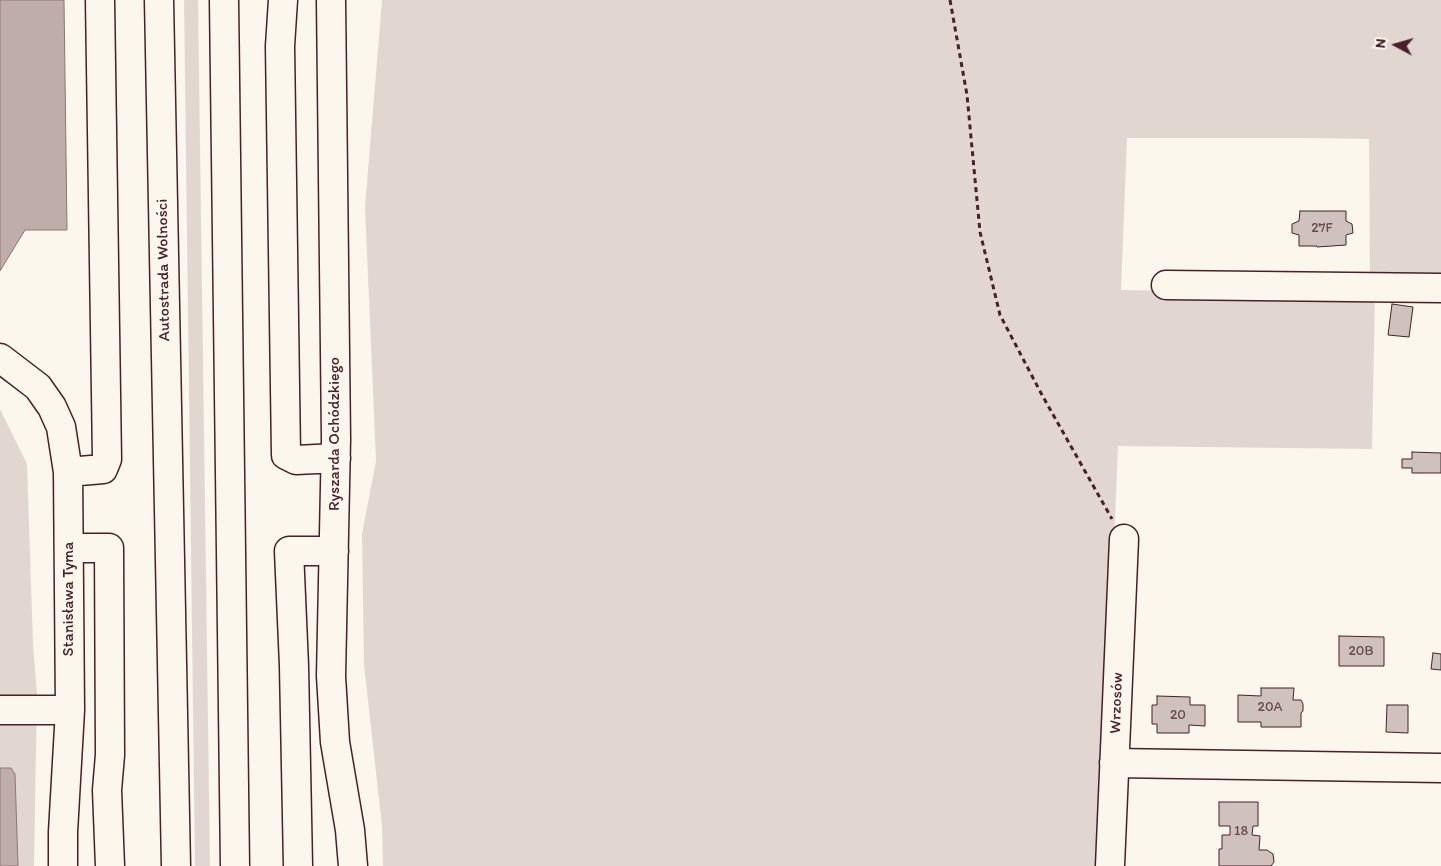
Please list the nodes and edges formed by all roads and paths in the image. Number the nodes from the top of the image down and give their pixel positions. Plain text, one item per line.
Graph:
1 (100, 0) edge
2 (159, 0) edge
3 (224, 0) edge
4 (283, 0) edge
5 (332, 0) edge
6 (950, 0) edge
7 (1166, 285) dead end
8 (1441, 288) edge
9 (0, 358) edge
10 (336, 458) junction
11 (68, 472) junction
12 (1124, 539) joint
13 (69, 548) junction
14 (334, 551) junction
15 (0, 710) edge
16 (70, 710) junction
17 (1114, 763) junction
18 (1441, 768) edge
19 (63, 866) edge
20 (110, 866) edge
21 (176, 866) edge
22 (235, 866) edge
23 (298, 866) edge
24 (353, 866) edge
25 (1110, 866) edge

1 - 11 main road
2 - 21 main road, Autostrada Wolności
3 - 22 main road
4 - 10 main road
5 - 10 main road, Ryszarda Ochódzkiego
6 - 12 path
7 - 8 main road
9 - 11 main road, Stanisława Tyma
10 - 14 main road, Ryszarda Ochódzkiego
11 - 13 main road, Stanisława Tyma
12 - 17 main road, Wrzosów
13 - 16 main road, Stanisława Tyma
13 - 20 main road
14 - 23 main road
14 - 24 main road, Ryszarda Ochódzkiego
15 - 16 main road
16 - 19 main road, Stanisława Tyma
17 - 18 main road
17 - 25 main road, Wrzosów

